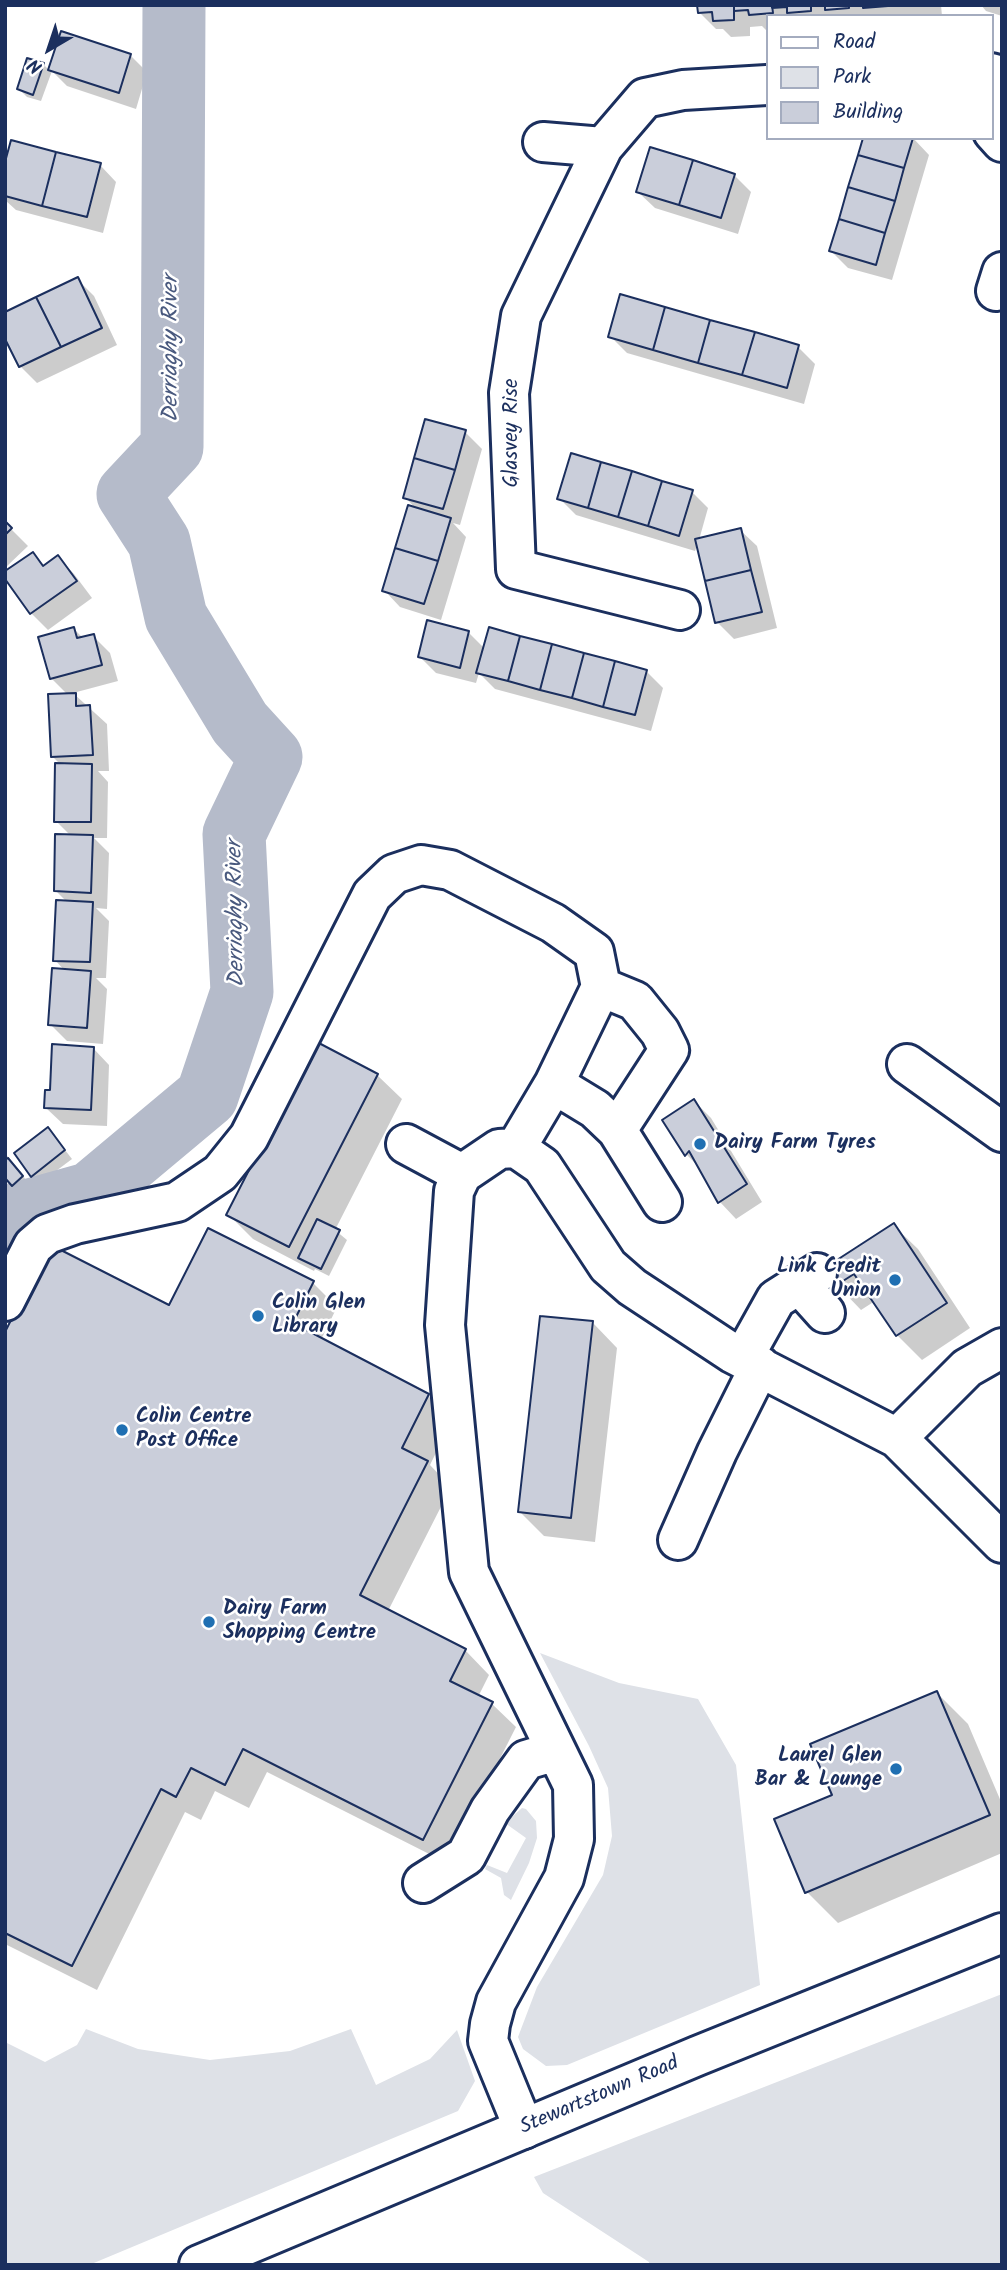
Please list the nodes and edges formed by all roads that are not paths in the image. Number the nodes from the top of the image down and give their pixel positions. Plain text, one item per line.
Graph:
1 (766, 85) edge
2 (543, 142) dead end
3 (603, 147) junction
4 (680, 610) dead end
5 (601, 987) junction
6 (907, 1064) dead end
7 (554, 1084) junction
8 (617, 1130) junction
9 (1002, 1132) edge
10 (406, 1144) dead end
11 (516, 1148) junction
12 (462, 1174) junction
13 (662, 1202) dead end
14 (5, 1301) edge
15 (825, 1313) dead end
16 (1002, 1349) edge
17 (751, 1362) junction
18 (897, 1438) junction
19 (678, 1541) dead end
20 (1002, 1543) edge
21 (556, 1751) junction
22 (423, 1883) dead end
23 (1002, 1933) edge
24 (524, 2129) junction
25 (199, 2265) edge

1 - 3 street, Glasvey Rise
2 - 3 street
3 - 4 street, Glasvey Rise
5 - 7 street
5 - 8 street
5 - 14 street
6 - 9 street
7 - 8 street
7 - 11 street
8 - 13 street
10 - 12 street
11 - 12 street
11 - 17 street
12 - 21 street
15 - 17 street
16 - 18 street
17 - 18 street
17 - 19 street
18 - 20 street
21 - 22 street
21 - 24 street
23 - 24 street, Stewartstown Road
24 - 25 street, Stewartstown Road

